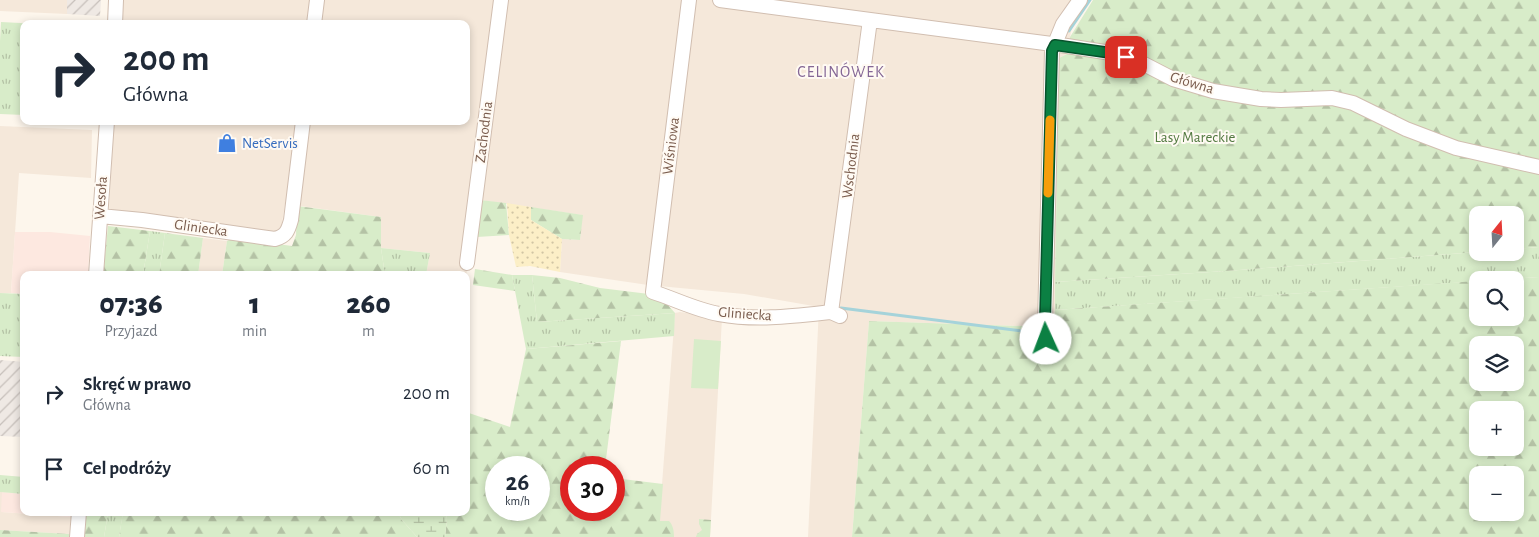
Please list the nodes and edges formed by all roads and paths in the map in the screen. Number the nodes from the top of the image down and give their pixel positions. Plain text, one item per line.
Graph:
1 (116, 0) edge
2 (317, 0) edge
3 (501, 0) edge
4 (689, 0) edge
5 (720, 0) edge
6 (1080, 0) edge
7 (114, 20) edge
8 (314, 20) edge
9 (870, 20) junction
10 (1055, 45) junction
11 (107, 125) edge
12 (303, 125) edge
13 (1539, 167) edge
14 (100, 216) junction
15 (467, 263) dead end
16 (96, 271) edge
17 (653, 292) joint
18 (836, 314) joint
19 (1046, 339) dead end
20 (79, 516) edge
21 (77, 537) edge

1 - 7 street
2 - 8 street
3 - 15 street, Zachodnia
4 - 17 street, Wiśniowa
5 - 9 street, Główna
6 - 10 street
9 - 10 street, Główna
9 - 18 street, Wschodnia
10 - 13 street, Główna
10 - 19 street
11 - 14 street, Wesoła
12 - 14 street, Gliniecka
14 - 16 street, Wesoła
17 - 18 street, Gliniecka
20 - 21 street

